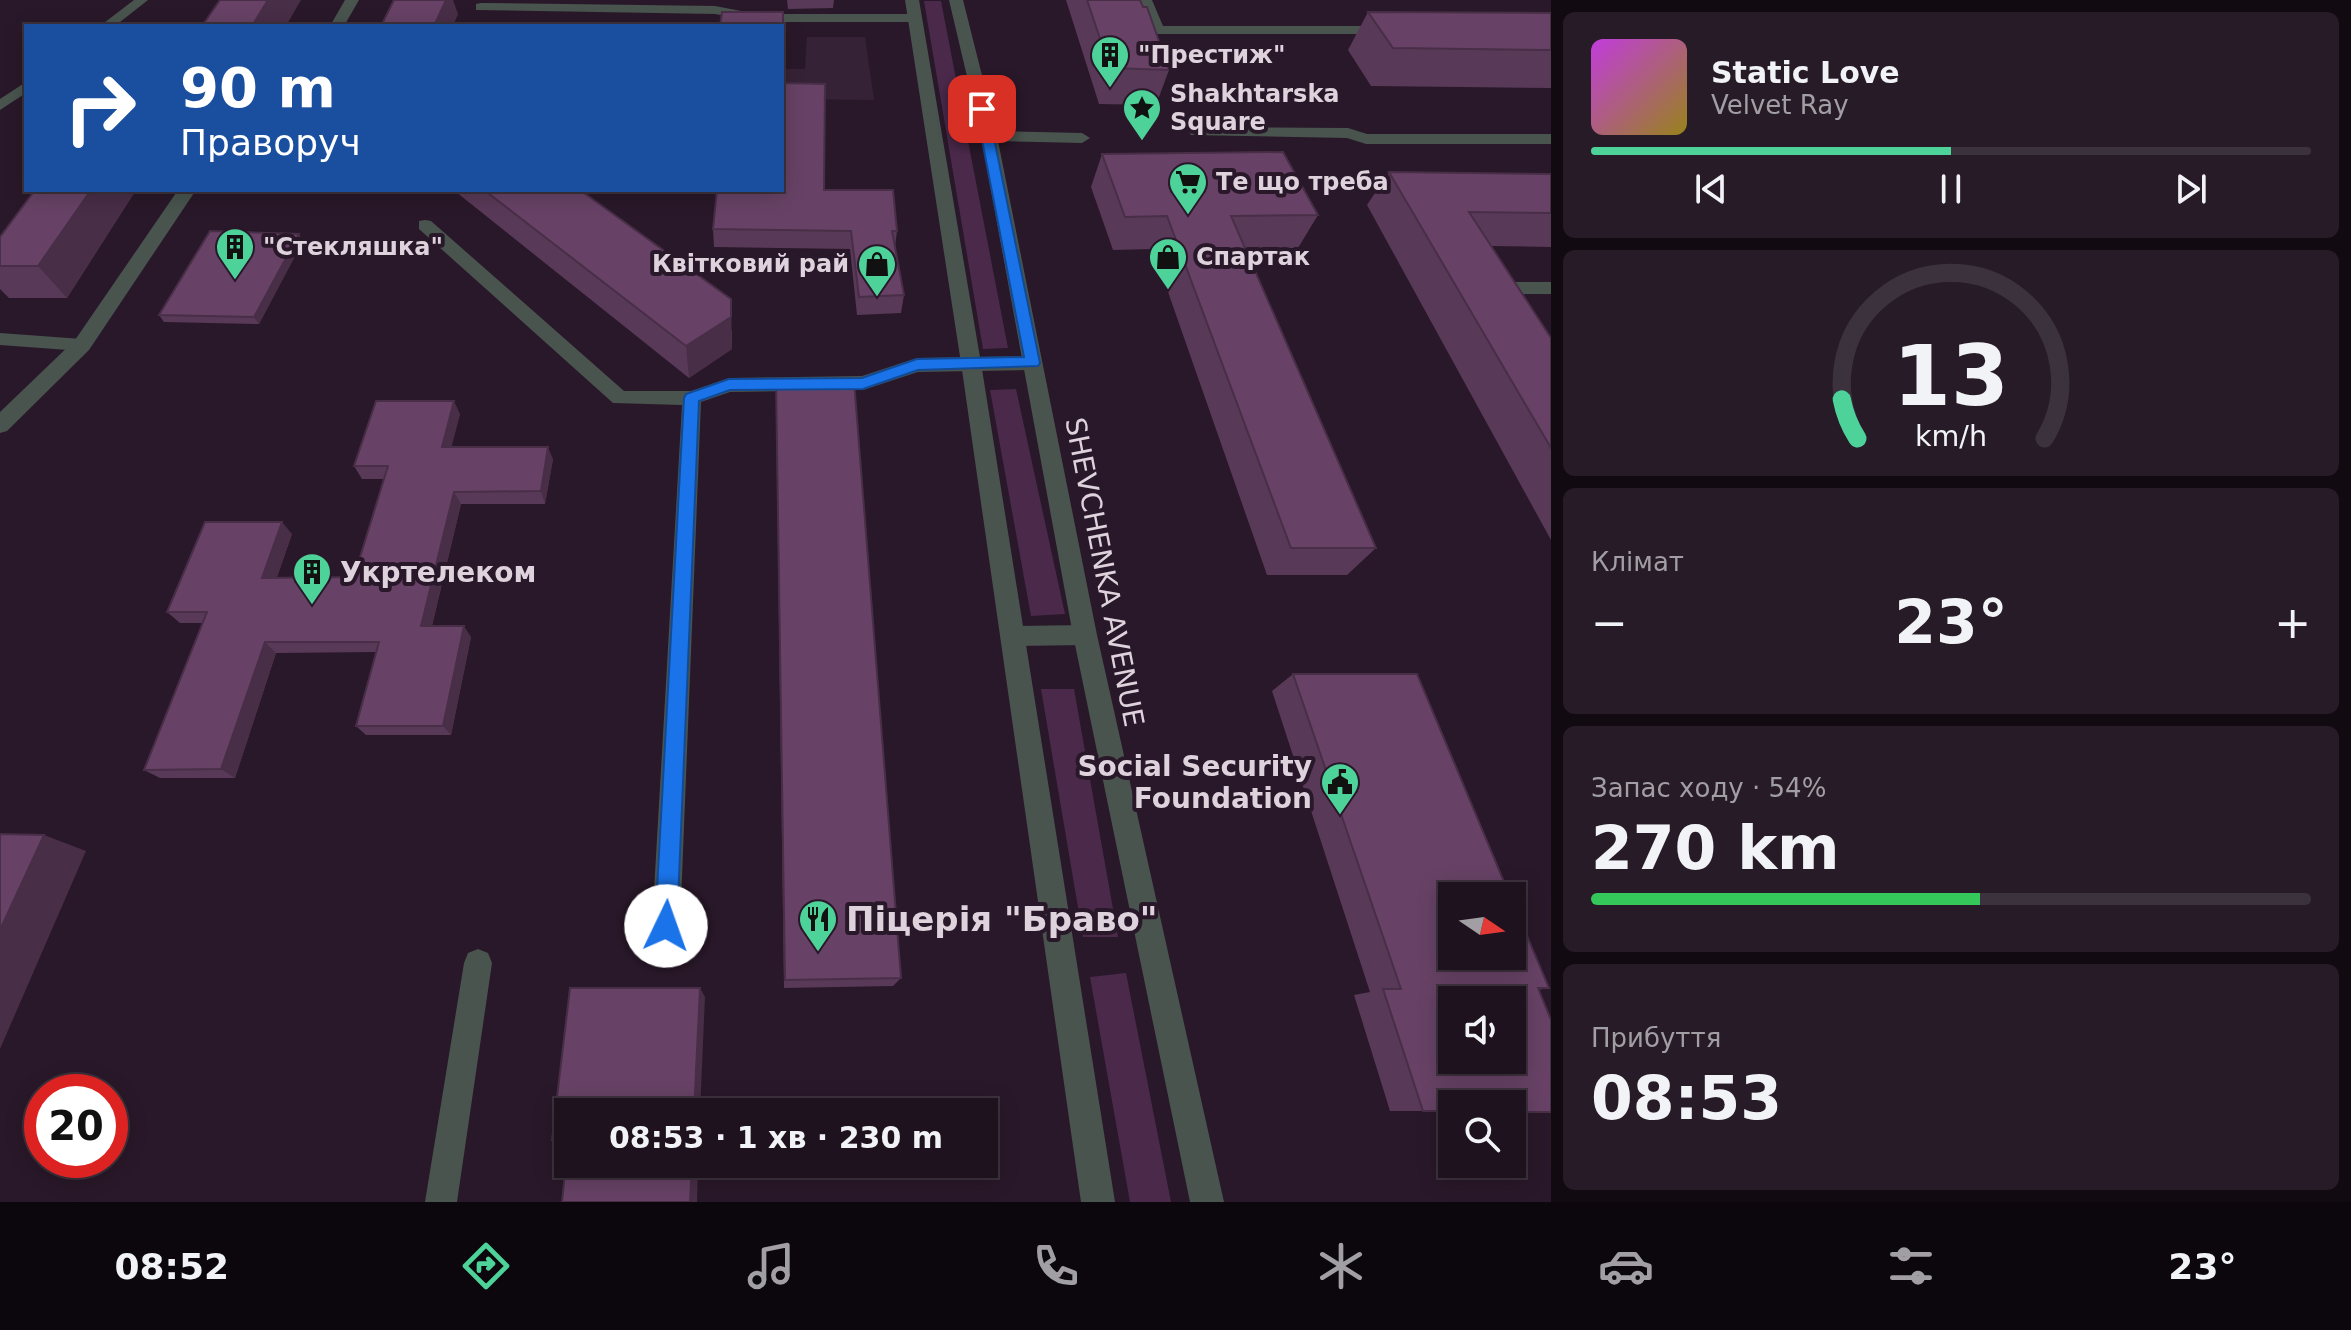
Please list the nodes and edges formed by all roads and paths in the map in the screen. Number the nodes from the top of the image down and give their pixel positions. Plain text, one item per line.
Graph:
1 (142, 0) edge
2 (352, 0) edge
3 (956, 0) edge
4 (1146, 0) edge
5 (481, 8) edge
6 (913, 9) edge
7 (110, 24) edge
8 (338, 24) edge
9 (1410, 30) edge
10 (24, 88) edge
11 (0, 106) edge
12 (989, 136) junction
13 (1082, 138) dead end
14 (1200, 138) dead end
15 (1551, 139) edge
16 (186, 192) edge
17 (425, 225) dead end
18 (1551, 288) edge
19 (1513, 311) edge
20 (0, 339) edge
21 (82, 345) junction
22 (971, 363) junction
23 (1032, 363) junction
24 (692, 398) junction
25 (0, 425) edge
26 (1085, 635) junction
27 (1012, 636) junction
28 (666, 926) dead end
29 (478, 963) dead end
30 (441, 1202) edge
31 (1098, 1202) edge
32 (1207, 1202) edge

1 - 7 lane
2 - 8 street
3 - 12 street, SHEVCHENKA AVENUE
4 - 9 lane
5 - 6 lane
6 - 22 street
10 - 11 lane
12 - 13 street
12 - 23 street, SHEVCHENKA AVENUE
14 - 15 street
16 - 21 street
17 - 24 lane
18 - 19 lane
20 - 21 lane
21 - 25 street
22 - 23 lane
22 - 24 lane
22 - 27 street
23 - 26 street, SHEVCHENKA AVENUE
24 - 28 lane
26 - 27 lane
26 - 32 street, SHEVCHENKA AVENUE
27 - 31 street
29 - 30 lane

